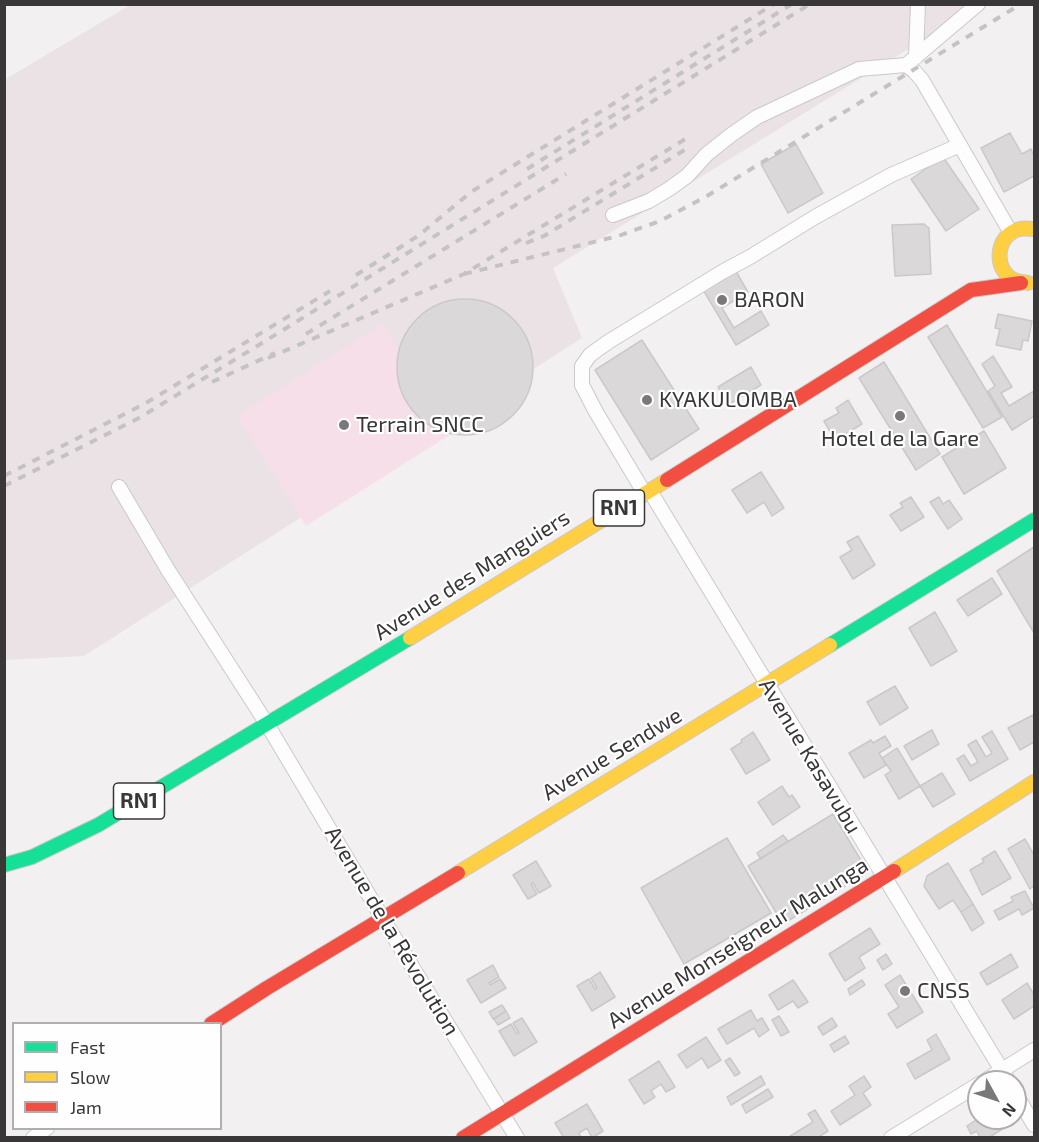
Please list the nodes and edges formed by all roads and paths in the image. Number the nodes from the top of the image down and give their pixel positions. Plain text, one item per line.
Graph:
1 (918, 4) edge
2 (978, 4) edge
3 (911, 61) junction
4 (960, 145) junction
5 (613, 215) dead end
6 (1033, 228) edge
7 (1011, 233) junction
8 (992, 265) junction
9 (1030, 284) edge
10 (971, 290) junction
11 (118, 487) dead end
12 (647, 492) junction
13 (1035, 520) edge
14 (767, 684) junction
15 (267, 724) junction
16 (1035, 782) edge
17 (4, 865) edge
18 (884, 877) junction
19 (382, 919) junction
20 (213, 1022) edge
21 (1035, 1050) edge
22 (1001, 1070) edge
23 (1012, 1070) edge
24 (967, 1091) edge
25 (1027, 1112) edge
26 (503, 1113) junction
27 (1035, 1125) edge
28 (463, 1137) edge
29 (517, 1137) edge
30 (891, 1137) edge

1 - 3 street
2 - 3 street
3 - 4 street
3 - 5 street
4 - 7 street
4 - 12 street, Avenue Kasavubu
6 - 7 main road
7 - 8 main road
8 - 9 main road
8 - 10 main road, RN1
9 - 10 main road, Avenue des Manguiers / RN1
10 - 12 main road, Avenue des Manguiers / RN1
11 - 15 street, Avenue de la Révolution
12 - 14 street, Avenue Kasavubu
12 - 15 main road, Avenue des Manguiers / RN1
13 - 14 main road, Avenue Sendwe
14 - 18 street, Avenue Kasavubu
14 - 19 main road, Avenue Sendwe
15 - 17 main road, Avenue des Manguiers / RN1
15 - 19 street, Avenue de la Révolution
16 - 18 main road, Avenue Monseigneur Malunga
18 - 22 street, Avenue Kasavubu
18 - 26 main road, Avenue Monseigneur Malunga
19 - 20 main road, Avenue Sendwe
19 - 26 street, Avenue de la Révolution
21 - 23 street
24 - 30 street
25 - 27 street
26 - 28 main road, Avenue Monseigneur Malunga
26 - 29 street, Avenue de la Révolution

